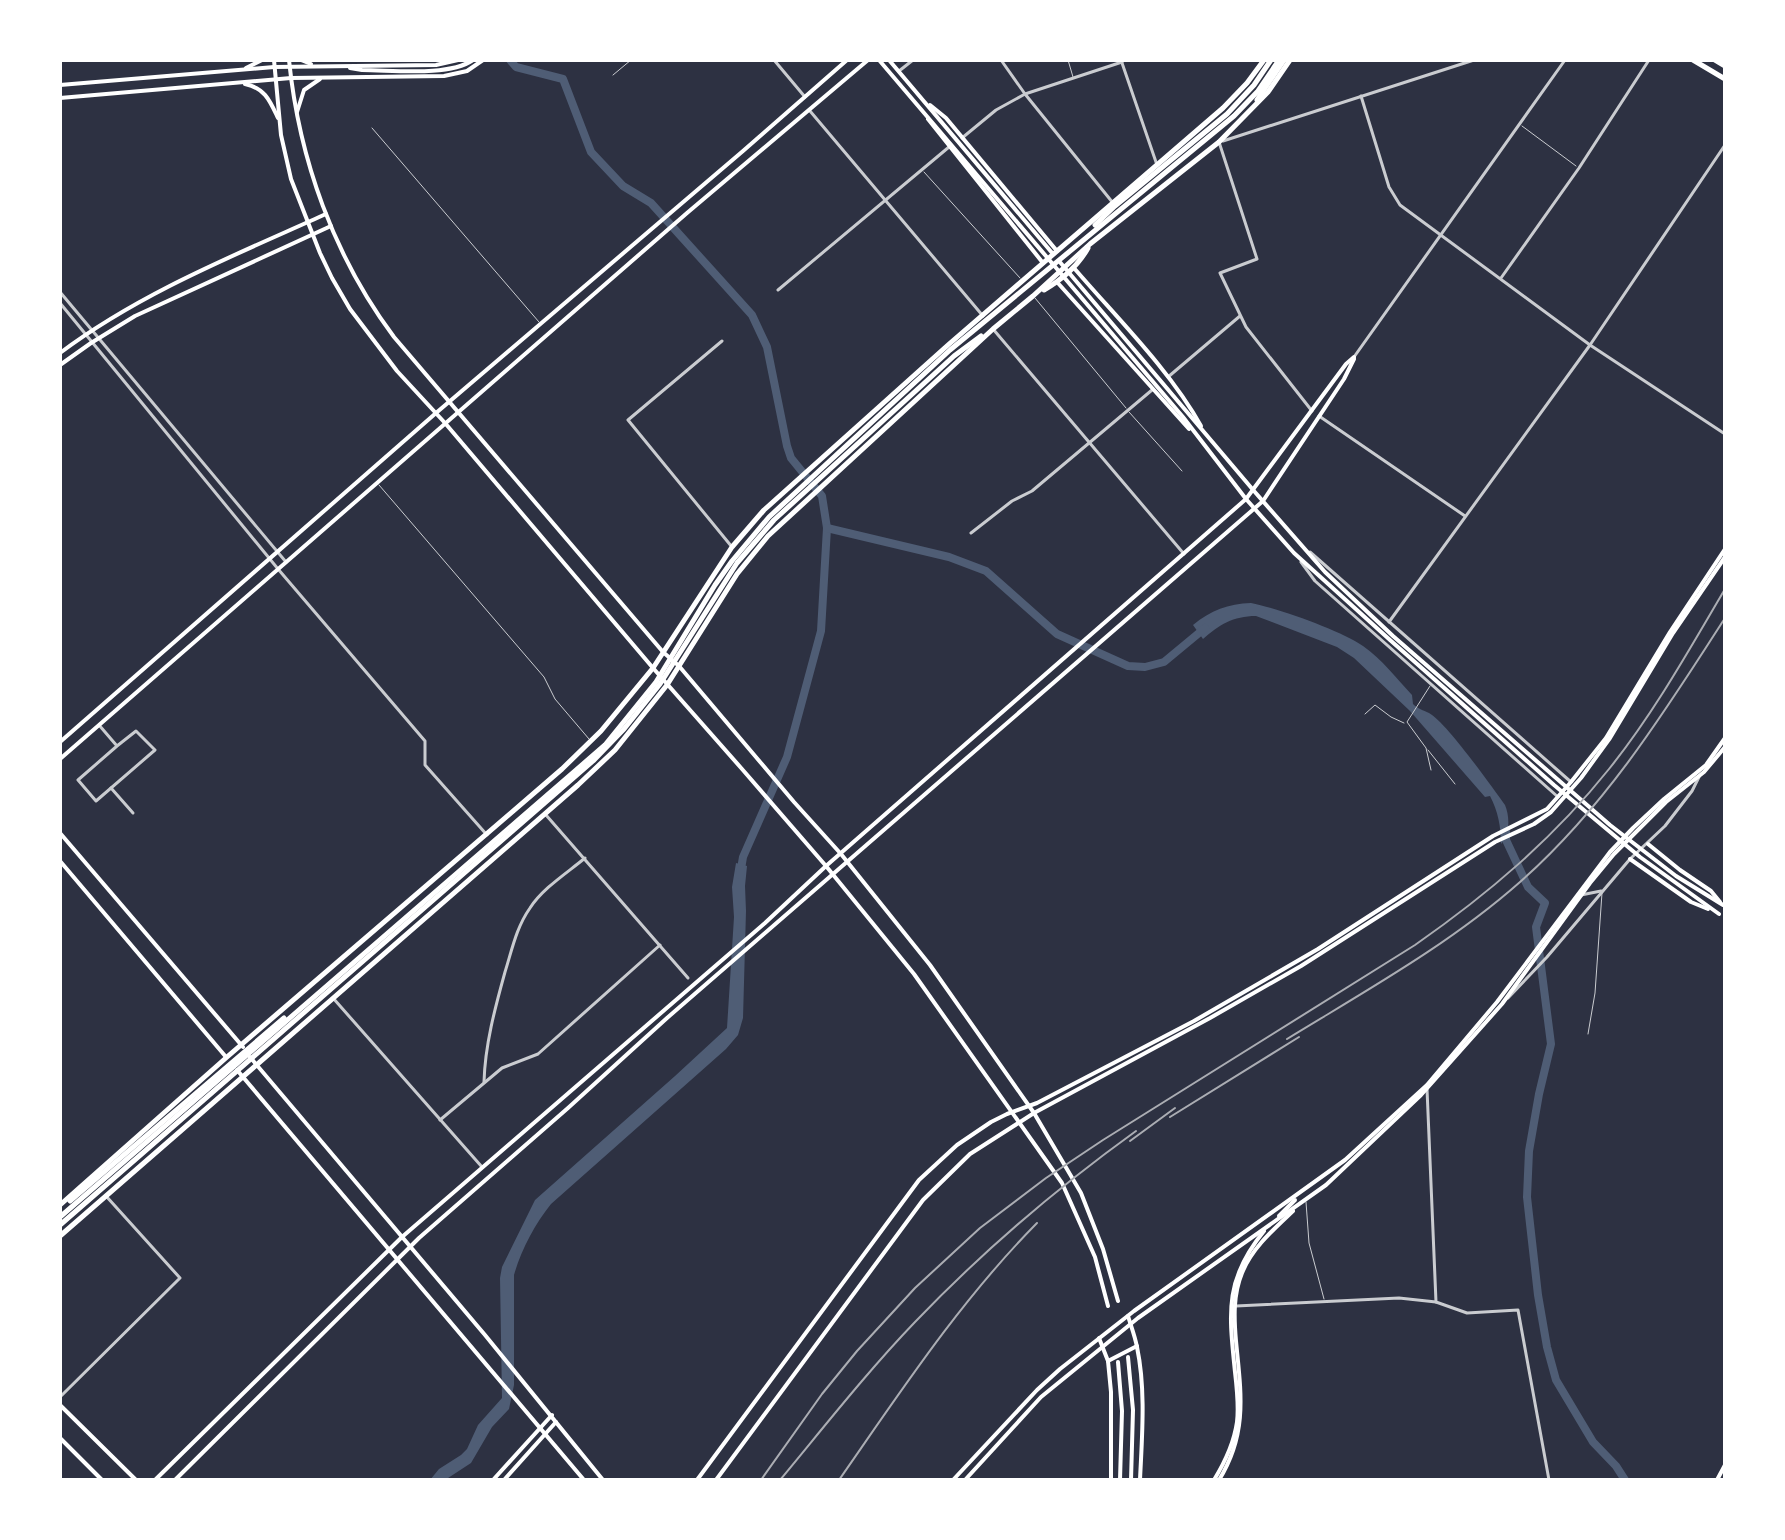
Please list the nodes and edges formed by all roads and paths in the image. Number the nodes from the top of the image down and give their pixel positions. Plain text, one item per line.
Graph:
1 (262, 60) edge
2 (274, 60) edge
3 (289, 60) edge
4 (301, 60) edge
5 (458, 60) edge
6 (473, 60) edge
7 (631, 60) edge
8 (774, 60) edge
9 (847, 60) edge
10 (868, 60) edge
11 (879, 60) edge
12 (889, 60) edge
13 (913, 60) edge
14 (1001, 60) edge
15 (1068, 60) edge
16 (1264, 60) edge
17 (1271, 60) edge
18 (1284, 60) edge
19 (1474, 60) edge
20 (1565, 60) edge
21 (1649, 60) edge
22 (1693, 60) edge
23 (1715, 60) edge
24 (482, 61) edge
25 (1121, 61) edge
26 (317, 66) junction
27 (335, 66) junction
28 (1725, 66) edge
29 (274, 67) junction
30 (290, 67) junction
31 (240, 70) junction
32 (899, 72) junction
33 (613, 75) dead end
34 (291, 78) junction
35 (324, 78) junction
36 (1073, 78) junction
37 (275, 79) junction
38 (1725, 79) edge
39 (239, 83) junction
40 (60, 85) edge
41 (1025, 94) junction
42 (1361, 96) junction
43 (805, 97) junction
44 (60, 98) edge
45 (922, 98) junction
46 (920, 106) junction
47 (809, 109) junction
48 (296, 115) junction
49 (279, 120) junction
50 (1520, 125) junction
51 (941, 126) junction
52 (372, 128) dead end
53 (962, 138) junction
54 (1219, 142) junction
55 (1725, 145) edge
56 (949, 147) junction
57 (1157, 165) junction
58 (1579, 168) junction
59 (922, 170) junction
60 (887, 200) junction
61 (1114, 205) junction
62 (326, 214) junction
63 (308, 222) junction
64 (332, 226) junction
65 (312, 234) junction
66 (1442, 235) junction
67 (1090, 244) junction
68 (1057, 251) junction
69 (1062, 257) junction
70 (1043, 263) junction
71 (1074, 268) junction
72 (1500, 279) junction
73 (1022, 280) dead end
74 (1057, 282) junction
75 (778, 290) dead end
76 (60, 292) edge
77 (1033, 296) junction
78 (60, 303) edge
79 (1240, 316) junction
80 (984, 319) junction
81 (540, 324) junction
82 (993, 329) junction
83 (91, 330) junction
84 (85, 334) junction
85 (98, 338) junction
86 (722, 341) dead end
87 (91, 343) junction
88 (1590, 345) junction
89 (60, 353) edge
90 (952, 353) junction
91 (1354, 357) junction
92 (60, 365) edge
93 (1168, 377) junction
94 (1152, 390) junction
95 (451, 401) junction
96 (459, 411) junction
97 (1128, 411) junction
98 (1312, 411) junction
99 (436, 413) junction
100 (1186, 416) junction
101 (1319, 416) junction
102 (445, 423) junction
103 (1725, 434) edge
104 (1206, 435) junction
105 (1199, 439) junction
106 (1090, 442) junction
107 (1182, 471) dead end
108 (377, 483) junction
109 (1254, 491) junction
110 (1246, 499) junction
111 (1263, 501) junction
112 (1255, 508) junction
113 (1465, 516) junction
114 (971, 533) dead end
115 (1301, 545) junction
116 (732, 547) junction
117 (1725, 549) edge
118 (278, 552) junction
119 (1294, 553) junction
120 (1184, 554) junction
121 (1725, 557) edge
122 (270, 560) junction
123 (286, 562) junction
124 (278, 569) junction
125 (1389, 622) junction
126 (663, 652) junction
127 (679, 666) junction
128 (653, 668) junction
129 (667, 685) junction
130 (1430, 685) junction
131 (1365, 714) dead end
132 (1407, 722) junction
133 (99, 725) junction
134 (1725, 738) edge
135 (591, 741) junction
136 (60, 742) edge
137 (117, 746) junction
138 (1725, 747) edge
139 (1426, 748) junction
140 (60, 759) edge
141 (1706, 765) junction
142 (1431, 770) dead end
143 (1701, 774) junction
144 (1571, 782) junction
145 (1455, 784) dead end
146 (111, 788) junction
147 (1558, 797) junction
148 (133, 813) dead end
149 (545, 814) junction
150 (60, 833) edge
151 (487, 835) junction
152 (1494, 839) junction
153 (1648, 844) junction
154 (841, 854) junction
155 (585, 858) junction
156 (1630, 859) junction
157 (60, 861) edge
158 (848, 863) junction
159 (826, 866) junction
160 (833, 876) junction
161 (1603, 890) junction
162 (1581, 895) junction
163 (1724, 906) edge
164 (1722, 915) edge
165 (1545, 941) junction
166 (660, 945) junction
167 (1531, 961) junction
168 (688, 978) dead end
169 (333, 998) junction
170 (311, 999) junction
171 (1498, 1009) junction
172 (1588, 1034) dead end
173 (241, 1045) junction
174 (227, 1057) junction
175 (257, 1065) junction
176 (243, 1077) junction
177 (484, 1084) junction
178 (1427, 1089) junction
179 (1028, 1106) junction
180 (1012, 1112) junction
181 (1034, 1113) junction
182 (440, 1120) junction
183 (1019, 1122) junction
184 (482, 1167) junction
185 (1305, 1189) junction
186 (106, 1196) junction
187 (1305, 1200) junction
188 (60, 1206) edge
189 (60, 1217) edge
190 (60, 1225) edge
191 (1270, 1225) junction
192 (60, 1236) edge
193 (402, 1237) junction
194 (411, 1247) junction
195 (390, 1249) junction
196 (399, 1259) junction
197 (1324, 1300) dead end
198 (1118, 1301) dead end
199 (1436, 1302) junction
200 (1108, 1306) dead end
201 (1235, 1306) junction
202 (1128, 1316) junction
203 (1131, 1324) junction
204 (1099, 1338) junction
205 (1137, 1346) junction
206 (1102, 1347) junction
207 (1128, 1357) dead end
208 (1108, 1361) junction
209 (1118, 1362) dead end
210 (60, 1397) edge
211 (60, 1405) edge
212 (552, 1415) junction
213 (556, 1422) junction
214 (540, 1427) junction
215 (546, 1434) junction
216 (60, 1438) edge
217 (1725, 1465) edge
218 (102, 1480) edge
219 (136, 1480) edge
220 (155, 1480) edge
221 (175, 1480) edge
222 (493, 1480) edge
223 (504, 1480) edge
224 (584, 1480) edge
225 (603, 1480) edge
226 (697, 1480) edge
227 (716, 1480) edge
228 (953, 1480) edge
229 (965, 1480) edge
230 (1111, 1480) edge
231 (1120, 1480) edge
232 (1131, 1480) edge
233 (1140, 1480) edge
234 (1217, 1480) edge
235 (1549, 1480) edge
236 (1717, 1480) edge

1 - 31 main road
2 - 29 main road
3 - 30 main road
4 - 26 main road
5 - 27 main road
6 - 27 main road
7 - 33 lane
8 - 43 street
9 - 43 main road
10 - 47 main road
11 - 46 main road
12 - 32 main road
13 - 32 street
14 - 41 street
15 - 36 lane
16 - 57 highway
17 - 61 highway
18 - 54 highway
18 - 69 highway
19 - 42 street
20 - 50 street
21 - 58 street
22 - 38 highway
23 - 28 highway
24 - 35 main road
25 - 36 street
25 - 57 street
26 - 27 main road
26 - 30 main road
29 - 30 main road
29 - 31 main road
29 - 37 main road
30 - 34 main road
31 - 40 main road
32 - 45 main road
34 - 35 main road
34 - 37 main road
34 - 48 main road
35 - 48 main road
36 - 41 street
37 - 39 main road
37 - 49 main road
39 - 44 main road
39 - 49 main road
41 - 53 street
41 - 61 street
42 - 54 street
42 - 66 street
43 - 81 main road
45 - 51 main road
45 - 53 main road
46 - 51 main road
46 - 56 main road
47 - 60 street
47 - 96 main road
48 - 62 main road
49 - 63 main road
50 - 58 lane
50 - 66 street
51 - 100 main road
52 - 81 lane
53 - 68 main road
54 - 67 highway
54 - 79 street
55 - 88 street
56 - 59 street
56 - 70 main road
57 - 61 highway
58 - 72 street
59 - 60 street
59 - 73 lane
60 - 75 street
60 - 80 street
61 - 68 highway
61 - 69 highway
62 - 63 main road
62 - 64 main road
63 - 65 main road
63 - 83 main road
64 - 65 main road
64 - 95 main road
65 - 85 main road
65 - 99 main road
66 - 72 street
66 - 91 street
67 - 71 highway
67 - 77 highway
68 - 70 highway
69 - 80 highway
70 - 80 highway
71 - 74 highway
71 - 93 main road
72 - 88 street
74 - 77 highway
74 - 94 main road
76 - 83 street
77 - 82 highway
77 - 97 lane
78 - 84 street
79 - 93 street
79 - 98 street
80 - 90 highway
80 - 116 highway
81 - 95 main road
82 - 90 highway
82 - 106 street
82 - 127 highway
83 - 84 main road
83 - 85 street
84 - 87 street
84 - 89 main road
85 - 87 main road
85 - 118 street
86 - 116 street
87 - 92 main road
87 - 122 street
88 - 103 street
88 - 113 street
90 - 170 highway
90 - 190 highway
91 - 98 main road
91 - 101 main road
93 - 104 main road
94 - 97 street
94 - 105 main road
95 - 96 main road
95 - 99 main road
96 - 102 main road
96 - 126 main road
97 - 106 street
97 - 107 lane
98 - 109 main road
99 - 102 main road
99 - 118 main road
100 - 104 main road
100 - 105 main road
101 - 111 main road
101 - 113 street
102 - 108 main road
102 - 128 main road
104 - 109 main road
105 - 110 main road
106 - 114 street
106 - 120 street
108 - 123 main road
108 - 135 lane
109 - 110 main road
109 - 111 main road
110 - 112 main road
110 - 120 main road
111 - 112 main road
111 - 115 main road
112 - 119 main road
112 - 158 main road
113 - 125 street
115 - 125 street
115 - 163 main road
116 - 126 highway
117 - 144 main road
118 - 122 main road
118 - 123 street
119 - 130 street
119 - 164 main road
120 - 154 main road
121 - 152 main road
122 - 124 street
122 - 136 main road
123 - 124 main road
124 - 133 main road
124 - 151 street
125 - 144 street
126 - 127 main road
126 - 128 highway
127 - 129 highway
127 - 154 main road
128 - 129 main road
128 - 135 highway
129 - 149 highway
129 - 159 main road
130 - 132 lane
130 - 147 street
131 - 132 lane
132 - 139 lane
133 - 137 street
133 - 140 main road
134 - 141 main road
135 - 151 highway
137 - 146 street
137 - 146 street
138 - 143 main road
139 - 142 lane
139 - 145 lane
141 - 143 street
141 - 165 main road
143 - 153 street
143 - 162 main road
144 - 147 main road
146 - 148 street
147 - 152 main road
149 - 155 street
149 - 169 highway
150 - 173 main road
151 - 173 highway
152 - 179 main road
152 - 181 main road
153 - 156 street
153 - 163 main road
154 - 158 main road
154 - 159 main road
155 - 166 street
155 - 177 street
156 - 161 street
156 - 164 main road
157 - 174 main road
158 - 160 main road
158 - 179 main road
159 - 160 main road
159 - 184 main road
160 - 180 main road
160 - 194 main road
161 - 162 street
161 - 171 street
161 - 172 lane
162 - 165 main road
165 - 167 main road
166 - 168 street
166 - 177 street
167 - 171 main road
167 - 185 main road
169 - 175 highway
169 - 182 street
170 - 188 highway
170 - 189 highway
171 - 178 main road
173 - 174 highway
173 - 175 main road
174 - 176 main road
174 - 188 highway
175 - 176 highway
175 - 193 main road
176 - 186 highway
176 - 195 main road
177 - 182 street
178 - 187 main road
178 - 199 street
179 - 180 main road
179 - 181 main road
180 - 183 main road
180 - 226 main road
181 - 183 main road
181 - 198 main road
182 - 184 street
183 - 200 main road
183 - 227 main road
184 - 193 main road
185 - 191 main road
185 - 202 main road
186 - 192 highway
186 - 210 street
187 - 191 main road
187 - 197 lane
187 - 201 main road
191 - 203 main road
191 - 234 main road
193 - 194 main road
193 - 195 main road
194 - 196 main road
194 - 212 main road
195 - 196 main road
195 - 220 main road
196 - 214 main road
196 - 221 main road
199 - 201 street
199 - 235 street
201 - 234 main road
202 - 203 main road
202 - 204 main road
203 - 205 main road
203 - 206 main road
204 - 206 main road
204 - 228 main road
205 - 208 main road
205 - 233 main road
206 - 208 main road
206 - 229 main road
207 - 232 main road
208 - 230 main road
209 - 231 main road
211 - 219 main road
212 - 213 main road
212 - 214 main road
213 - 215 main road
213 - 225 main road
214 - 215 main road
214 - 222 main road
215 - 223 main road
215 - 224 main road
216 - 218 main road
217 - 236 main road

